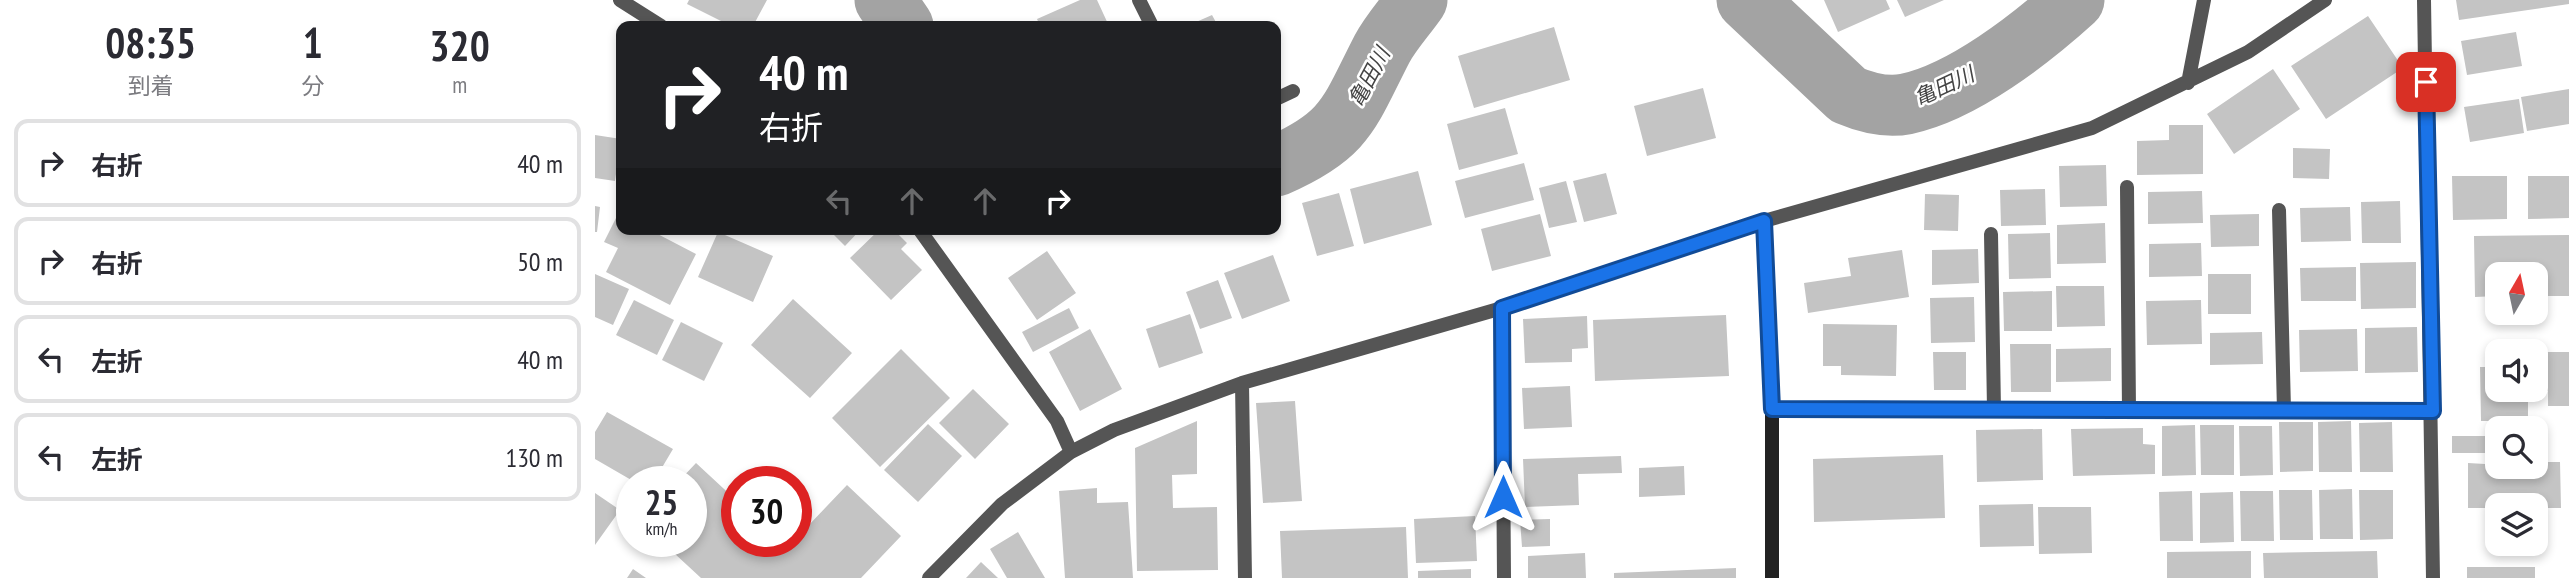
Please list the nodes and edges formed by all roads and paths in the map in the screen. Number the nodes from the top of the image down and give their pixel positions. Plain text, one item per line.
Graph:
1 (620, 0) edge
2 (1139, 0) edge
3 (2204, 0) edge
4 (2325, 0) edge
5 (2424, 0) edge
6 (653, 21) edge
7 (1150, 21) edge
8 (2188, 83) junction
9 (1293, 91) dead end
10 (1281, 97) edge
11 (2127, 187) dead end
12 (2279, 210) dead end
13 (1764, 221) junction
14 (1991, 234) dead end
15 (923, 235) edge
16 (1502, 308) junction
17 (1242, 383) junction
18 (1772, 409) junction
19 (1994, 409) junction
20 (2129, 410) junction
21 (2284, 410) junction
22 (2433, 411) junction
23 (1072, 452) junction
24 (929, 578) edge
25 (1245, 578) edge
26 (1504, 578) edge
27 (1772, 578) edge
28 (2433, 578) edge

1 - 6 street
2 - 7 street
3 - 8 street
4 - 8 street
5 - 22 street
8 - 13 street
9 - 10 street
11 - 20 street
12 - 21 street
13 - 16 street
13 - 18 street
14 - 19 street
15 - 23 street
16 - 17 street
16 - 26 street
17 - 23 street
17 - 25 street
18 - 19 street
18 - 27 street
19 - 20 street
20 - 21 street
21 - 22 street
22 - 28 street
23 - 24 street

